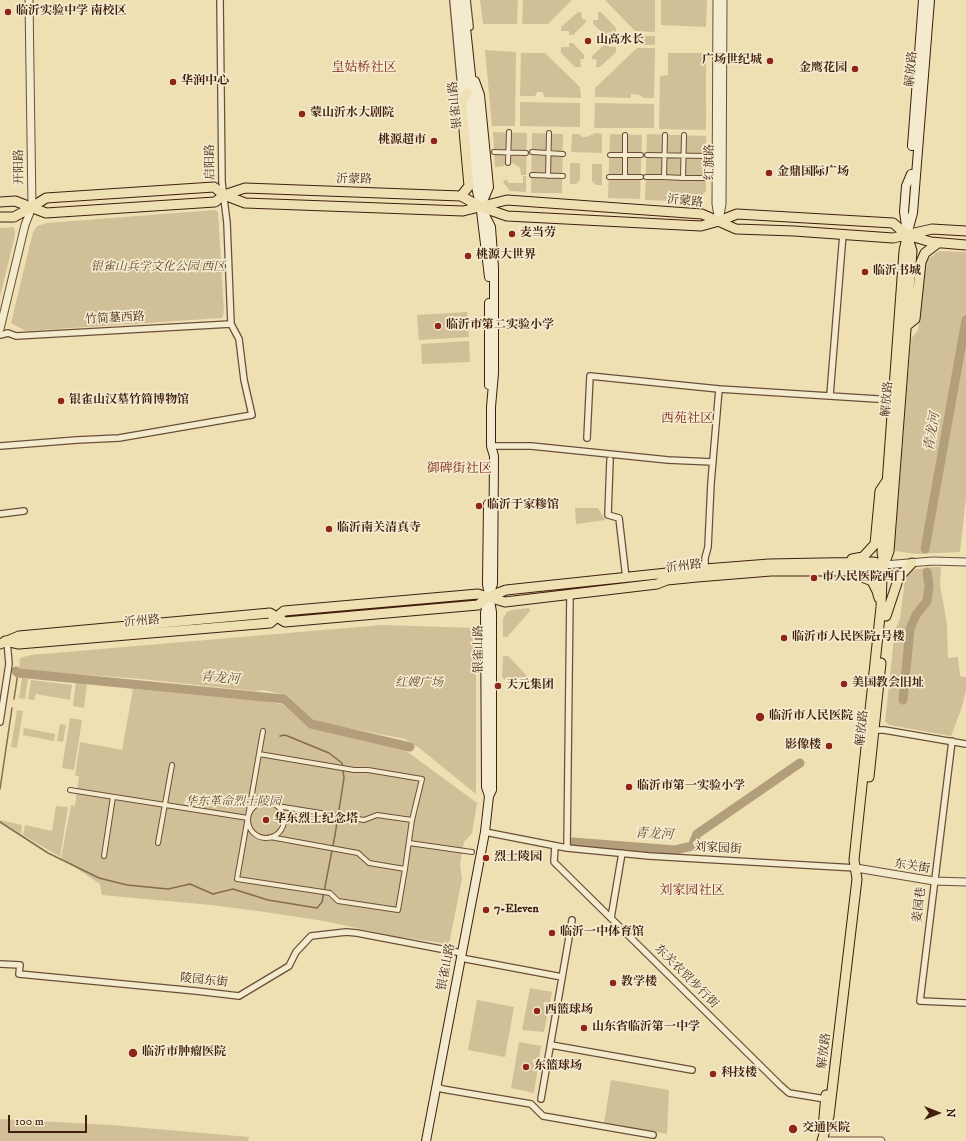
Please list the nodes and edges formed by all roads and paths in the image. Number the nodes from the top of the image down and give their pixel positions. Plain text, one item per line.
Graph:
1 (29, 0) edge
2 (220, 0) edge
3 (453, 0) edge
4 (457, 0) edge
5 (463, 0) edge
6 (467, 0) edge
7 (717, 0) edge
8 (723, 0) edge
9 (923, 0) edge
10 (930, 0) edge
11 (470, 68) junction
12 (480, 94) junction
13 (464, 97) junction
14 (510, 132) dead end
15 (549, 133) dead end
16 (625, 135) dead end
17 (665, 135) dead end
18 (684, 135) dead end
19 (494, 152) dead end
20 (509, 152) junction
21 (532, 152) dead end
22 (549, 153) junction
23 (526, 154) dead end
24 (563, 154) dead end
25 (610, 155) dead end
26 (625, 155) junction
27 (641, 155) dead end
28 (647, 155) dead end
29 (664, 156) junction
30 (683, 156) junction
31 (706, 156) dead end
32 (508, 163) dead end
33 (532, 175) dead end
34 (548, 176) junction
35 (563, 176) dead end
36 (625, 176) junction
37 (609, 177) dead end
38 (641, 177) dead end
39 (646, 177) dead end
40 (664, 177) junction
41 (683, 178) junction
42 (706, 178) dead end
43 (224, 194) junction
44 (461, 196) junction
45 (0, 202) edge
46 (32, 207) junction
47 (481, 207) junction
48 (0, 217) edge
49 (719, 222) junction
50 (966, 231) edge
51 (843, 234) junction
52 (908, 234) junction
53 (938, 243) junction
54 (966, 245) edge
55 (231, 324) junction
56 (905, 327) junction
57 (0, 329) edge
58 (0, 335) edge
59 (719, 389) junction
60 (830, 395) junction
61 (893, 400) junction
62 (587, 438) dead end
63 (0, 446) edge
64 (491, 446) junction
65 (610, 460) dead end
66 (713, 462) junction
67 (887, 479) junction
68 (24, 511) dead end
69 (0, 514) edge
70 (839, 562) junction
71 (917, 562) junction
72 (966, 562) edge
73 (884, 565) junction
74 (705, 569) junction
75 (843, 571) junction
76 (626, 578) junction
77 (570, 594) junction
78 (488, 597) junction
79 (881, 607) junction
80 (886, 616) junction
81 (2, 642) edge
82 (0, 722) edge
83 (875, 730) junction
84 (263, 732) dead end
85 (952, 741) junction
86 (966, 744) edge
87 (259, 754) junction
88 (172, 765) dead end
89 (70, 790) dead end
90 (114, 797) junction
91 (165, 805) junction
92 (277, 806) junction
93 (248, 818) junction
94 (412, 820) junction
95 (485, 832) junction
96 (270, 837) junction
97 (158, 843) dead end
98 (409, 843) junction
99 (555, 846) junction
100 (567, 848) junction
101 (472, 852) dead end
102 (622, 853) junction
103 (104, 856) dead end
104 (856, 868) junction
105 (405, 869) junction
106 (934, 881) junction
107 (966, 882) edge
108 (611, 918) junction
109 (572, 920) dead end
110 (461, 955) junction
111 (0, 964) edge
112 (562, 977) junction
113 (966, 1003) edge
114 (550, 1045) junction
115 (692, 1070) dead end
116 (436, 1086) junction
117 (826, 1098) junction
118 (541, 1099) dead end
119 (653, 1135) dead end
120 (426, 1141) edge
121 (822, 1141) edge
122 (881, 1141) edge

1 - 46 street, 开阳路
2 - 43 street, 启阳路
3 - 13 street
4 - 13 main road, 银雀山路
5 - 11 main road, 银雀山路
6 - 12 street
7 - 49 street, 红旗路
8 - 49 street, 红旗路
9 - 52 main road, 解放路
10 - 52 main road, 解放路
11 - 12 main road
11 - 47 main road, 银雀山路
12 - 47 main road
13 - 44 main road
13 - 47 main road, 银雀山路
14 - 20 street
15 - 22 street
16 - 26 street
17 - 29 street
18 - 30 street
19 - 20 street
20 - 23 street
20 - 32 street
21 - 22 street
22 - 24 street
22 - 34 street
25 - 26 street
26 - 27 street
26 - 36 street
28 - 29 street
29 - 30 street
29 - 40 street
30 - 31 street
30 - 41 street
33 - 34 street
34 - 35 street
36 - 37 street
36 - 38 street
39 - 40 street
40 - 41 street
41 - 42 street
43 - 44 main road, 沂蒙路
43 - 46 main road, 沂蒙路
43 - 46 main road, 沂蒙路
43 - 47 main road, 沂蒙路
43 - 55 street, 启阳路
44 - 47 main road, 沂蒙路
45 - 46 main road, 沂蒙路
46 - 48 main road, 沂蒙路
46 - 57 street, 开阳路
47 - 49 main road, 沂蒙路
47 - 49 main road, 沂蒙路
47 - 64 main road, 银雀山路
49 - 51 main road, 沂蒙路
49 - 52 main road, 沂蒙路
50 - 52 main road, 沂蒙路
51 - 52 main road, 沂蒙路
51 - 60 street
52 - 53 main road, 沂蒙路
52 - 56 main road, 解放路
52 - 61 main road, 解放路
53 - 54 main road, 沂蒙路
53 - 56 main road
55 - 58 street, 竹简墓西路
55 - 63 street
56 - 73 main road, 解放路
59 - 60 street
59 - 62 street
59 - 66 street
60 - 61 street
61 - 67 main road, 解放路
64 - 66 street
64 - 78 main road, 银雀山路
65 - 76 street
66 - 74 street
67 - 70 main road
67 - 73 main road, 解放路
68 - 69 street
70 - 73 main road, 沂州路
70 - 74 main road, 沂州路
71 - 72 street, 沂州路
71 - 73 street, 沂州路
71 - 80 main road
73 - 75 main road, 沂州路
73 - 79 main road, 解放路
73 - 80 main road, 解放路
74 - 76 main road, 沂州路
75 - 77 main road, 沂州路
75 - 79 main road
76 - 78 main road, 沂州路
77 - 78 main road, 沂州路
77 - 100 street
78 - 81 main road, 沂州路
78 - 95 main road, 银雀山路
79 - 104 main road, 解放路
80 - 83 main road, 解放路
81 - 82 street
83 - 85 street
83 - 104 main road, 解放路
84 - 87 street
85 - 86 street
85 - 106 street, 姜园巷
87 - 93 street
87 - 94 street
88 - 91 street
89 - 90 street
90 - 91 street
90 - 103 street
91 - 93 street
91 - 97 street
92 - 93 street
92 - 94 street
92 - 96 street
93 - 96 street
93 - 105 street
94 - 98 street
95 - 99 street, 刘家园街
95 - 110 main road, 银雀山路
96 - 105 street
98 - 101 street
98 - 105 street
99 - 100 street, 刘家园街
99 - 108 street, 东关农贸步行街
100 - 102 street, 刘家园街
102 - 104 street, 刘家园街
102 - 108 street
104 - 106 street, 东关街
104 - 117 main road, 解放路
104 - 121 main road, 解放路
106 - 107 street, 东关街
106 - 113 street, 姜园巷
108 - 117 street, 东关农贸步行街
109 - 112 street
110 - 111 street, 陵园东街
110 - 112 street
110 - 116 main road, 银雀山路
112 - 114 street
114 - 115 street
114 - 118 street
116 - 119 street
116 - 120 main road, 银雀山路
117 - 121 main road, 解放路
121 - 122 street

